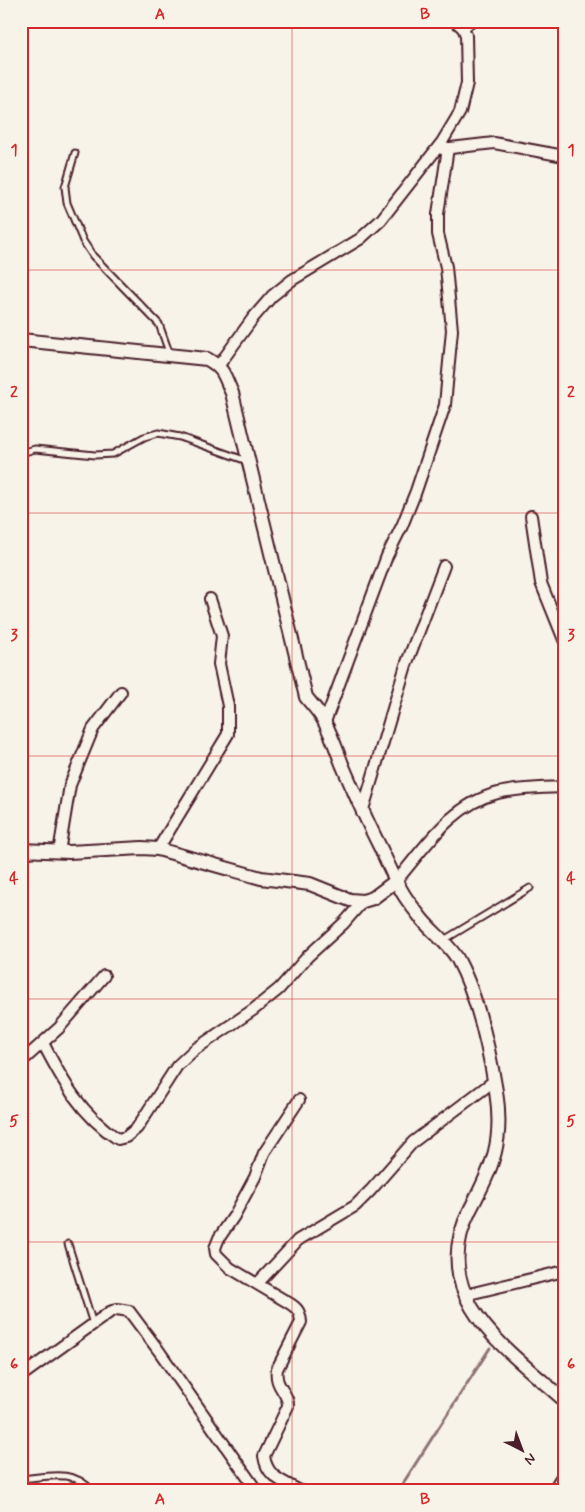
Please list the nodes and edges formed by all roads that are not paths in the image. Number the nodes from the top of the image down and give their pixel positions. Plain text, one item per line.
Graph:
1 (454, 21) edge
2 (467, 25) edge
3 (448, 148) junction
4 (436, 149) junction
5 (75, 153) dead end
6 (564, 156) edge
7 (21, 340) edge
8 (170, 355) junction
9 (218, 365) junction
10 (21, 453) edge
11 (248, 461) junction
12 (531, 516) dead end
13 (444, 566) dead end
14 (210, 599) dead end
15 (564, 640) edge
16 (121, 692) dead end
17 (325, 722) junction
18 (564, 787) edge
19 (362, 814) junction
20 (158, 849) junction
21 (21, 850) edge
22 (38, 850) junction
23 (59, 852) junction
24 (21, 858) edge
25 (397, 880) junction
26 (530, 888) dead end
27 (363, 901) junction
28 (442, 941) junction
29 (104, 976) dead end
30 (43, 1043) junction
31 (21, 1062) edge
32 (494, 1081) junction
33 (299, 1100) dead end
34 (68, 1244) dead end
35 (564, 1271) edge
36 (258, 1283) junction
37 (465, 1295) junction
38 (93, 1324) junction
39 (21, 1376) edge
40 (564, 1400) edge
41 (564, 1473) edge
42 (21, 1478) edge
43 (92, 1491) edge
44 (257, 1491) edge
45 (300, 1491) edge
46 (553, 1491) edge

1 - 2 street
2 - 4 street
3 - 4 street
3 - 6 street
3 - 17 street
4 - 9 street
5 - 8 lane
7 - 8 street
8 - 9 street
9 - 11 street
10 - 11 lane
11 - 17 street
12 - 15 street
13 - 19 street
14 - 20 street
16 - 23 street
17 - 19 street
18 - 25 street
19 - 25 street
20 - 23 street
20 - 27 street
21 - 22 street
22 - 23 street
22 - 24 lane
25 - 27 street
25 - 28 street
26 - 28 lane
27 - 30 street
28 - 32 street
29 - 30 street
30 - 31 street
32 - 36 street
32 - 37 street
33 - 36 street
34 - 38 lane
35 - 37 street
36 - 45 street
37 - 40 street
38 - 39 street
38 - 44 street
41 - 46 street
42 - 43 lane

